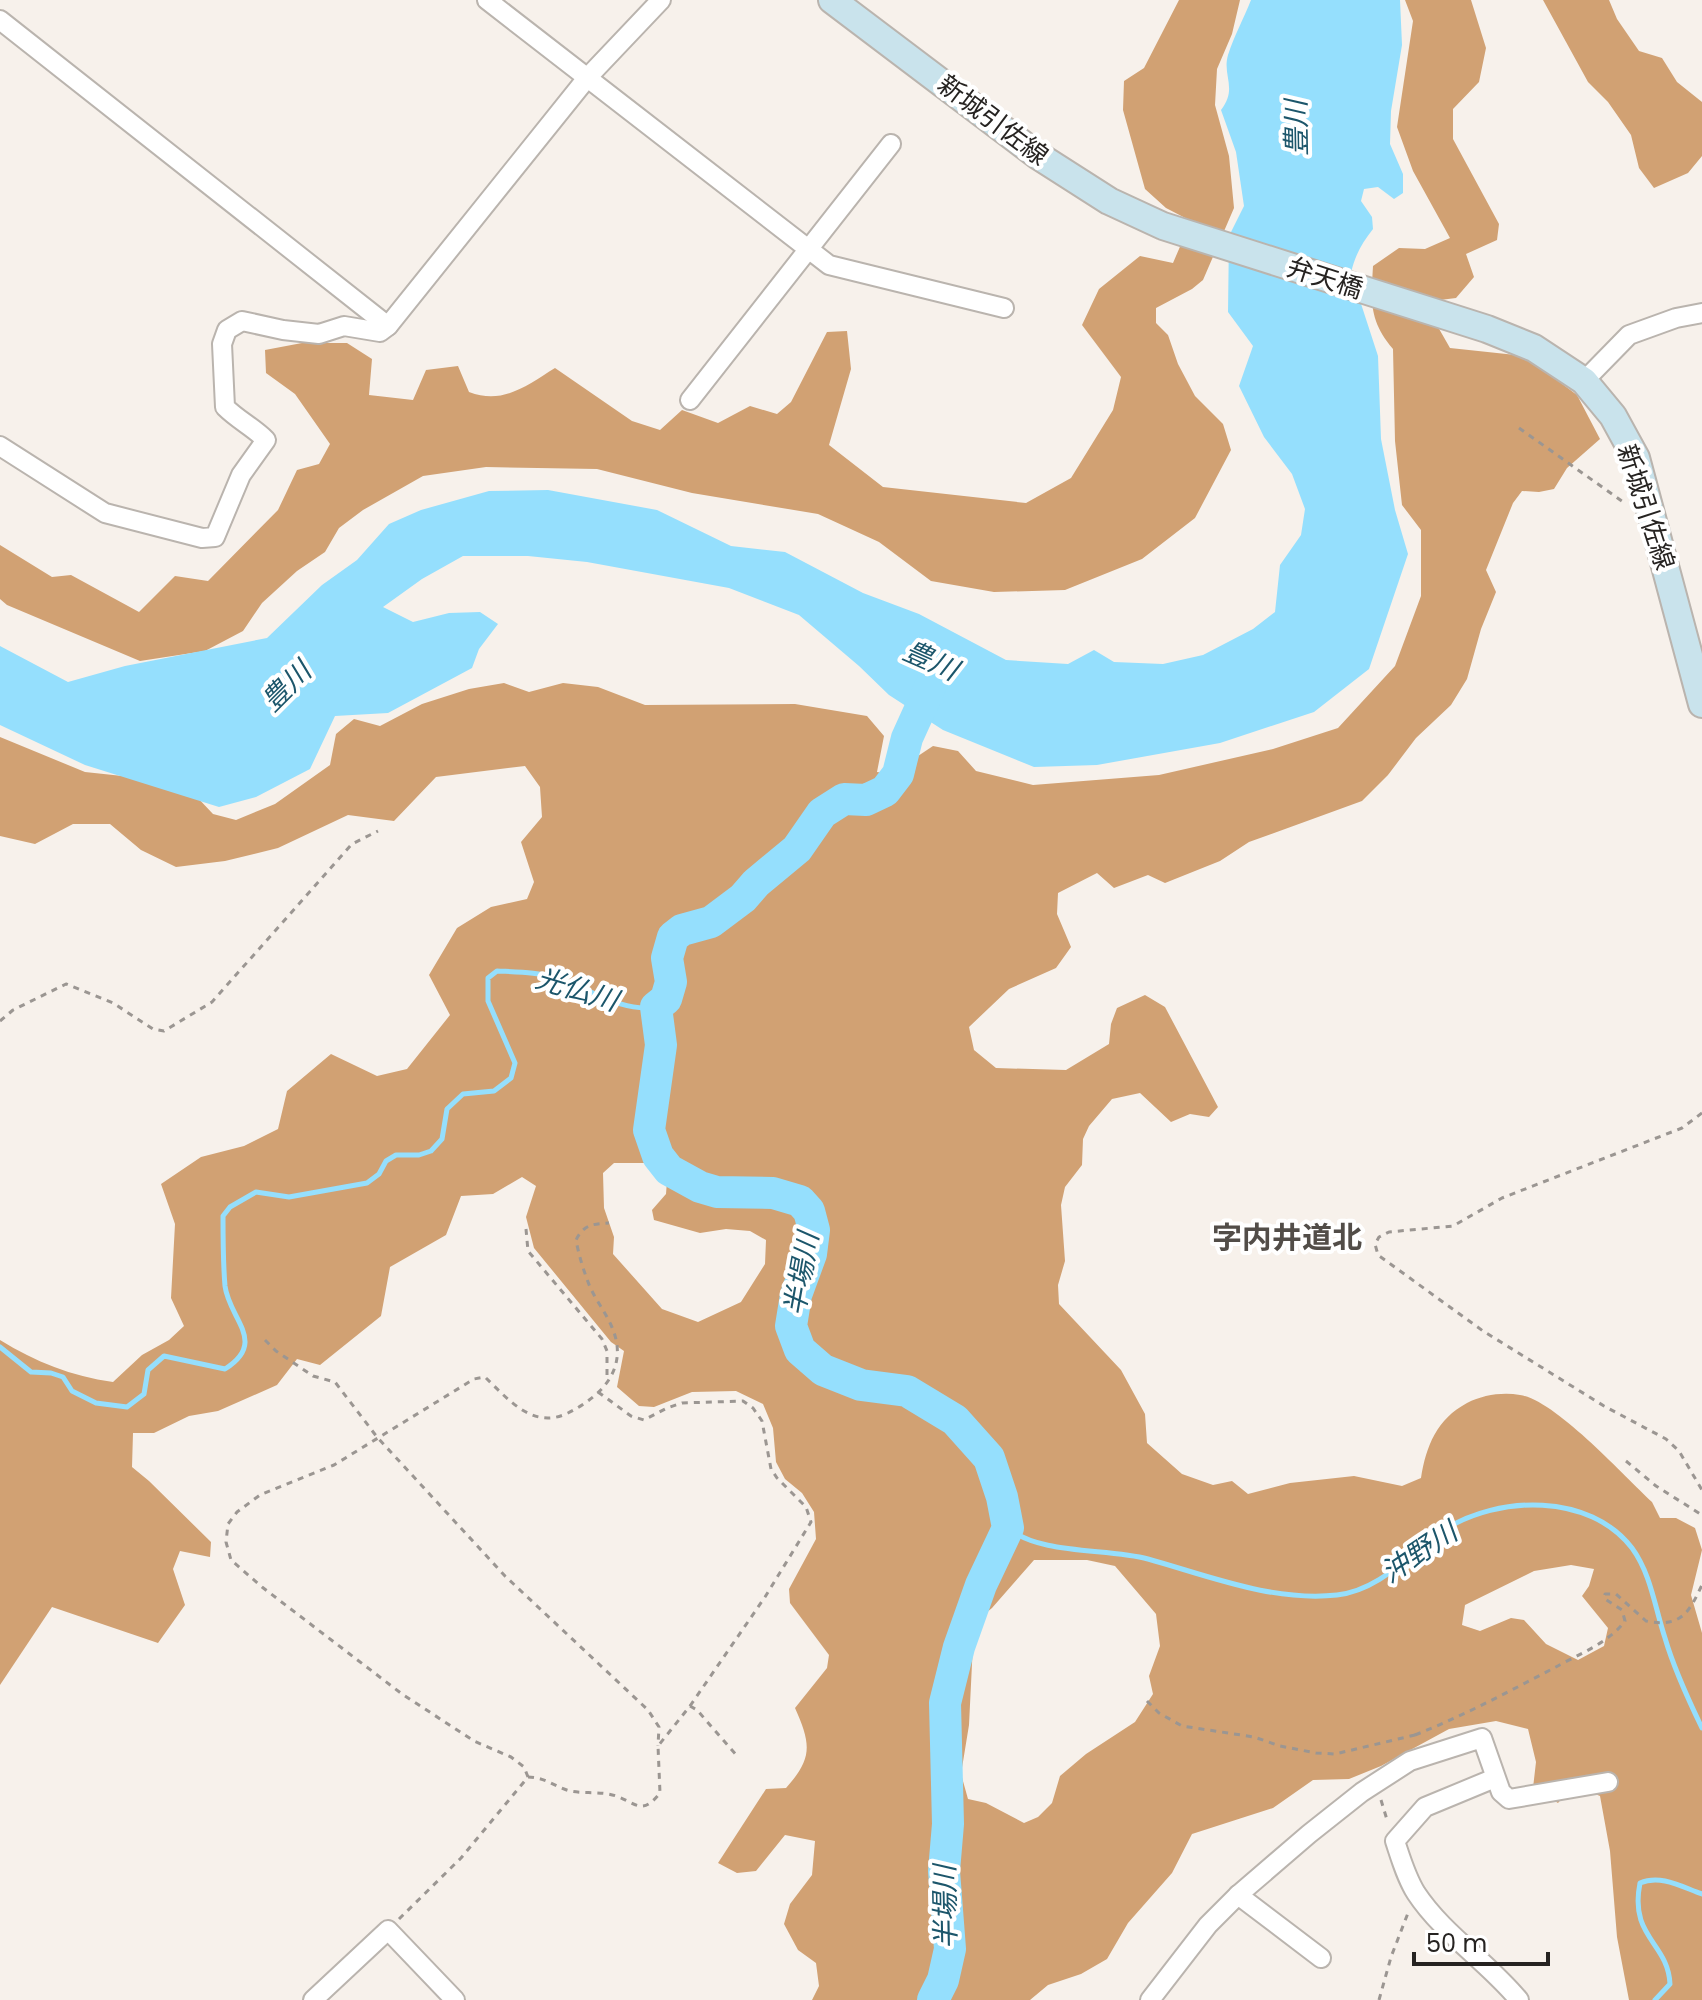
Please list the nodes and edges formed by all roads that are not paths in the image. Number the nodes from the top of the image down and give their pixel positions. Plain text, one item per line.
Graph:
1 (487, 0) edge
2 (661, 0) edge
3 (832, 0) edge
4 (0, 20) edge
5 (587, 78) junction
6 (891, 144) dead end
7 (1163, 226) joint
8 (809, 250) junction
9 (1004, 308) dead end
10 (1702, 313) edge
11 (388, 326) junction
12 (1487, 329) joint
13 (1584, 381) junction
14 (690, 400) dead end
15 (0, 446) edge
16 (1702, 704) edge
17 (1495, 1778) junction
18 (1608, 1782) dead end
19 (1238, 1895) junction
20 (1321, 1958) dead end
21 (313, 2000) edge
22 (455, 2000) edge
23 (1150, 2000) edge
24 (1519, 2000) edge

1 - 5 street
2 - 5 street
3 - 7 main road, 新城引佐線
4 - 11 street
5 - 8 street
5 - 11 street
6 - 8 street
7 - 12 main road, 弁天橋
8 - 9 street
8 - 14 street
10 - 13 street
11 - 15 street
12 - 13 main road, 新城引佐線
13 - 16 main road, 新城引佐線
17 - 18 street
17 - 19 street
17 - 24 street
19 - 20 street
19 - 23 street
21 - 22 street

